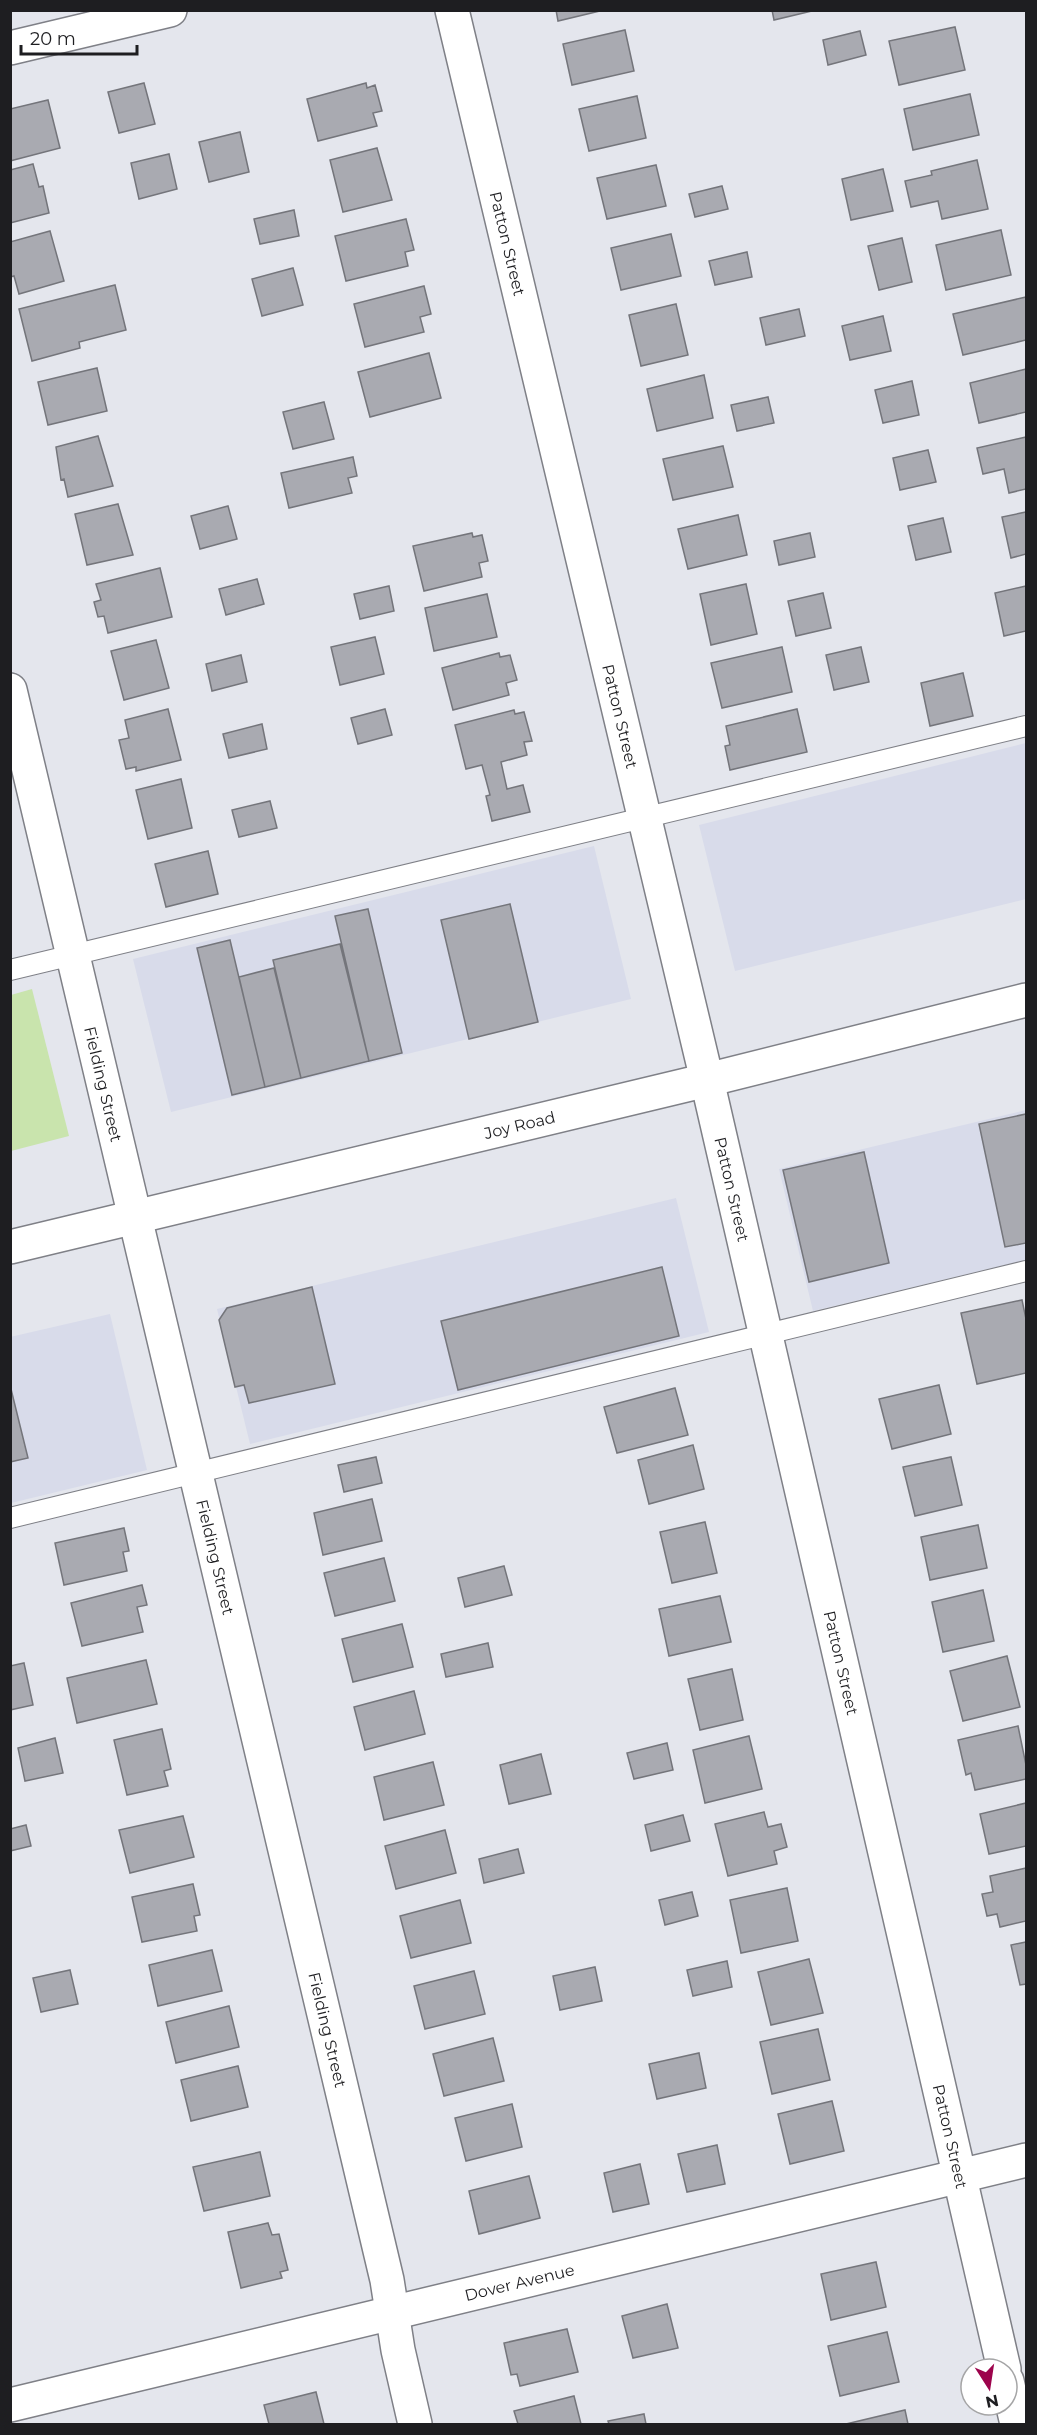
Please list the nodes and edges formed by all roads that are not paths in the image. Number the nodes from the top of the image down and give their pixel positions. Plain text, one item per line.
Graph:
1 (170, 10) edge
2 (452, 10) edge
3 (10, 48) edge
4 (10, 690) edge
5 (1026, 726) edge
6 (644, 818) junction
7 (74, 955) junction
8 (10, 970) edge
9 (1026, 1000) edge
10 (707, 1080) junction
11 (136, 1216) junction
12 (10, 1246) edge
13 (1026, 1271) edge
14 (765, 1335) junction
15 (196, 1474) junction
16 (10, 1518) edge
17 (1026, 2160) edge
18 (960, 2176) junction
19 (391, 2313) junction
20 (1001, 2357) edge
21 (10, 2405) edge
22 (415, 2424) edge

1 - 3 street
2 - 6 street, Patton Street
4 - 7 street, Fielding Street
5 - 6 lane
6 - 7 lane
6 - 10 street, Patton Street
7 - 8 lane
7 - 11 street, Fielding Street
9 - 10 street, Joy Road
10 - 11 street, Joy Road
10 - 14 street, Patton Street
11 - 12 street, Joy Road
11 - 15 street, Fielding Street
13 - 14 lane
14 - 15 lane
14 - 18 street, Patton Street
15 - 16 lane
15 - 19 street, Fielding Street
17 - 18 street, Dover Avenue
18 - 19 street, Dover Avenue
18 - 20 street, Patton Street
19 - 21 street, Dover Avenue
19 - 22 street, Fielding Street

